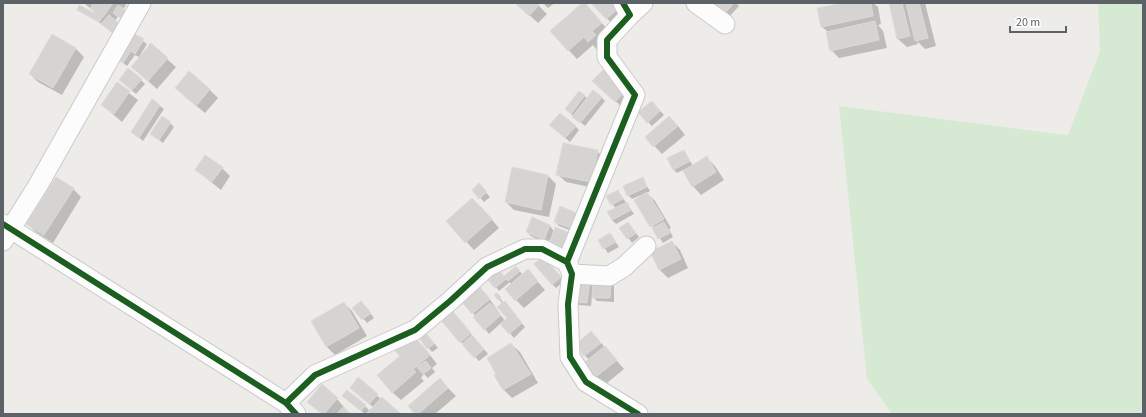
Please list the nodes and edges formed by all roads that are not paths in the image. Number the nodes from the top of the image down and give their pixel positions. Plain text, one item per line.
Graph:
1 (141, 3) edge
2 (696, 3) edge
3 (632, 7) edge
4 (725, 24) dead end
5 (6, 231) edge
6 (646, 246) dead end
7 (569, 268) junction
8 (292, 411) edge
9 (638, 414) edge

1 - 5 street
2 - 4 street
3 - 7 street
5 - 8 street
6 - 7 street
7 - 8 street
7 - 9 street

